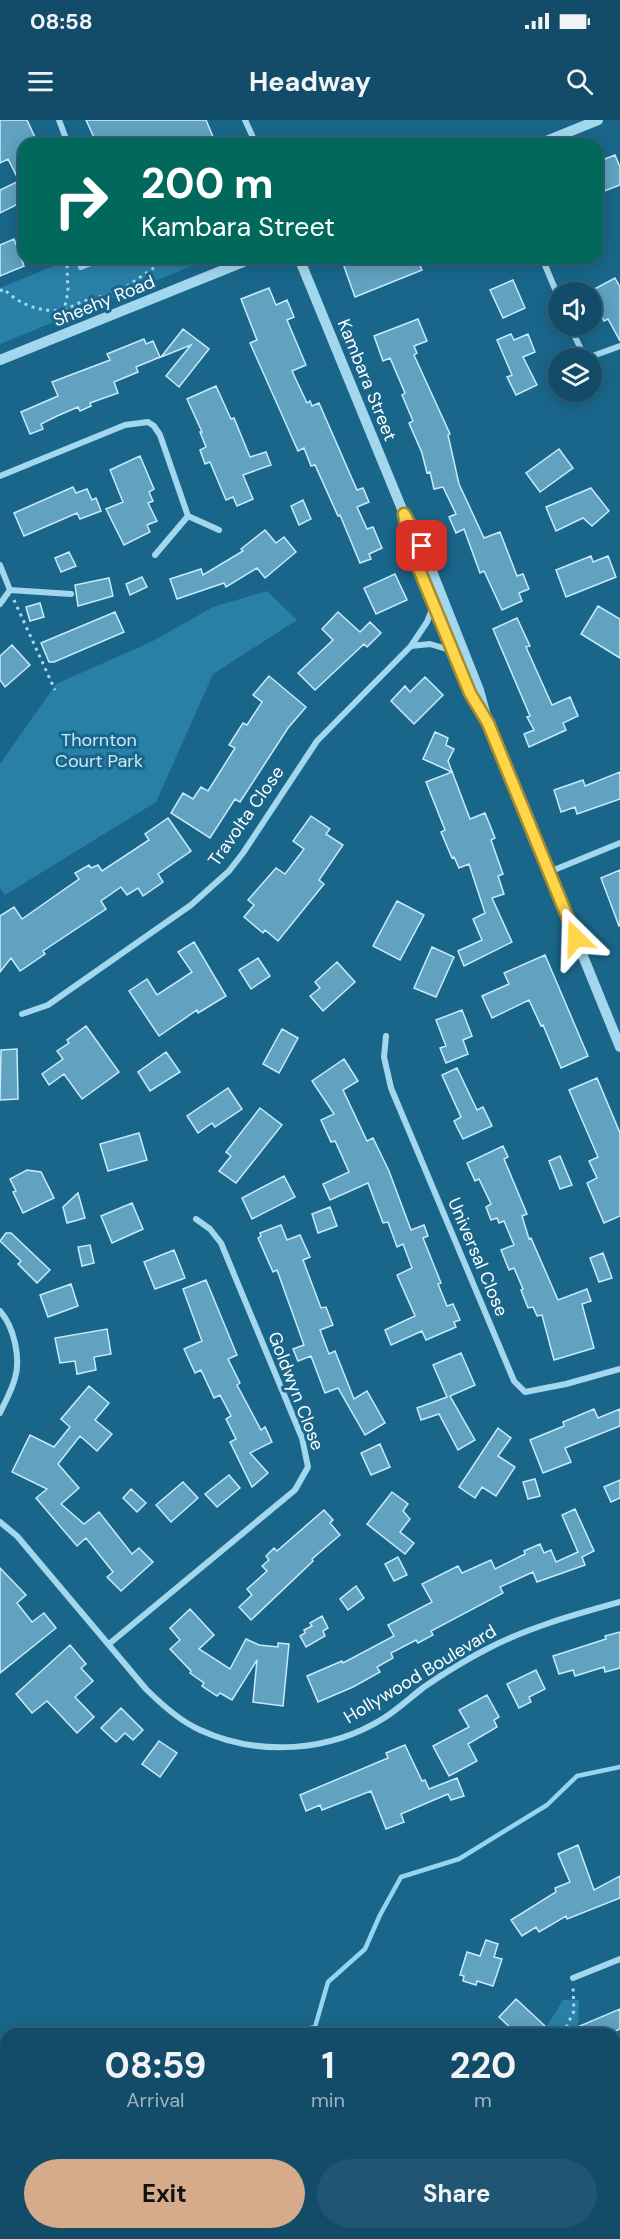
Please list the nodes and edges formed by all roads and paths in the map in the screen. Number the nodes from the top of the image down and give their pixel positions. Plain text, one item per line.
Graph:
1 (59, 120) edge
2 (245, 120) edge
3 (598, 120) edge
4 (66, 138) edge
5 (251, 138) edge
6 (554, 138) edge
7 (70, 264) edge
8 (88, 264) edge
9 (160, 264) edge
10 (238, 264) edge
11 (300, 264) edge
12 (545, 264) edge
13 (81, 267) dead end
14 (552, 282) edge
15 (0, 291) edge
16 (64, 310) junction
17 (620, 346) edge
18 (602, 352) edge
19 (0, 360) edge
20 (0, 476) edge
21 (404, 514) junction
22 (188, 516) junction
23 (219, 530) dead end
24 (155, 555) dead end
25 (0, 565) edge
26 (10, 590) junction
27 (71, 594) dead end
28 (0, 604) edge
29 (434, 605) junction
30 (411, 646) junction
31 (453, 651) junction
32 (55, 690) dead end
33 (488, 723) junction
34 (620, 843) edge
35 (549, 872) junction
36 (22, 1014) dead end
37 (386, 1036) dead end
38 (620, 1047) edge
39 (196, 1219) dead end
40 (0, 1311) edge
41 (620, 1370) edge
42 (0, 1413) edge
43 (0, 1522) edge
44 (620, 1602) edge
45 (109, 1644) junction
46 (620, 1959) edge
47 (573, 1978) joint
48 (566, 2028) edge

1 - 4 street
2 - 5 street
3 - 6 street
7 - 16 path
8 - 13 street
9 - 16 path
10 - 19 street, Sheehy Road
11 - 21 street, Kambara Street
12 - 14 street
15 - 16 path
17 - 18 street
20 - 22 street
21 - 29 street, Kambara Street
21 - 33 street, Kambara Street
22 - 23 street
22 - 24 street
25 - 26 street
26 - 27 street
26 - 28 street
26 - 32 path
29 - 30 street, Travolta Close
29 - 31 street, Kambara Street
30 - 31 street
30 - 36 street, Travolta Close
31 - 33 street, Kambara Street
33 - 35 street, Kambara Street
34 - 35 street
35 - 38 street, Kambara Street
37 - 41 street, Universal Close
39 - 45 street, Goldwyn Close
40 - 42 street
43 - 45 street, Hollywood Boulevard
44 - 45 street, Hollywood Boulevard
46 - 47 street
47 - 48 path

